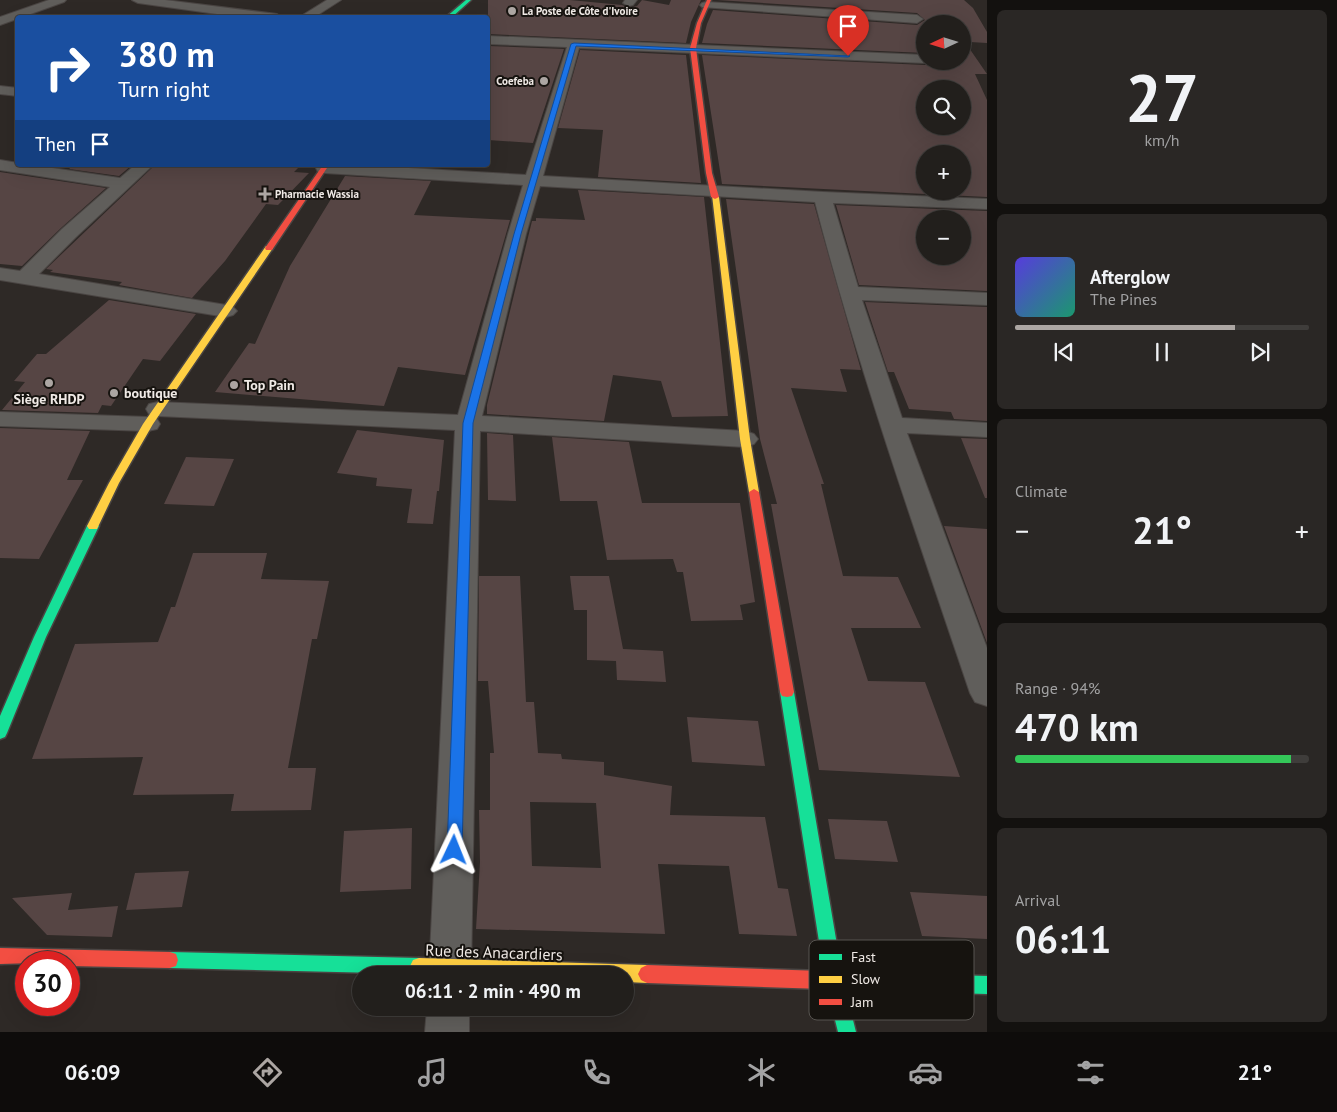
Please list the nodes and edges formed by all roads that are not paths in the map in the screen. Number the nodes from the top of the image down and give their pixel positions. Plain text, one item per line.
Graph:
1 (60, 0) edge
2 (138, 0) edge
3 (335, 0) edge
4 (469, 0) edge
5 (708, 3) edge
6 (28, 15) edge
7 (254, 15) edge
8 (309, 15) edge
9 (451, 15) edge
10 (916, 19) edge
11 (15, 21) edge
12 (3, 27) edge
13 (490, 40) edge
14 (574, 44) junction
15 (693, 48) junction
16 (916, 59) edge
17 (0, 90) edge
18 (15, 92) edge
19 (0, 165) edge
20 (143, 167) edge
21 (324, 167) edge
22 (340, 167) edge
23 (533, 180) junction
24 (122, 184) junction
25 (714, 191) junction
26 (823, 197) junction
27 (987, 204) edge
28 (0, 274) edge
29 (24, 278) junction
30 (849, 293) junction
31 (987, 299) edge
32 (226, 311) junction
33 (153, 416) junction
34 (0, 419) edge
35 (468, 423) junction
36 (892, 425) junction
37 (987, 430) edge
38 (745, 439) junction
39 (976, 634) edge
40 (987, 693) edge
41 (0, 733) edge
42 (827, 940) edge
43 (0, 956) edge
44 (451, 966) edge
45 (352, 977) edge
46 (809, 980) edge
47 (634, 982) edge
48 (974, 985) edge
49 (987, 986) edge
50 (448, 1016) edge
51 (447, 1032) edge

1 - 6 street
2 - 7 street
3 - 8 street
4 - 9 street
5 - 10 street
5 - 15 street
11 - 12 street
13 - 14 street
14 - 15 street
14 - 23 street
15 - 16 street
15 - 25 street
17 - 18 street
19 - 24 street
20 - 24 street
21 - 32 street
22 - 23 street
23 - 25 street
23 - 35 street
24 - 29 street
25 - 26 street
25 - 38 street
26 - 27 street
26 - 30 street
28 - 29 street
29 - 32 street
30 - 31 street
30 - 36 street
32 - 33 street
33 - 34 street
33 - 35 street
33 - 41 street
35 - 38 street
35 - 44 street
36 - 37 street
36 - 39 street
38 - 42 street
39 - 40 street
43 - 45 street, Rue des Anacardiers
46 - 47 street, Rue des Anacardiers
48 - 49 street, Rue des Anacardiers
50 - 51 street

